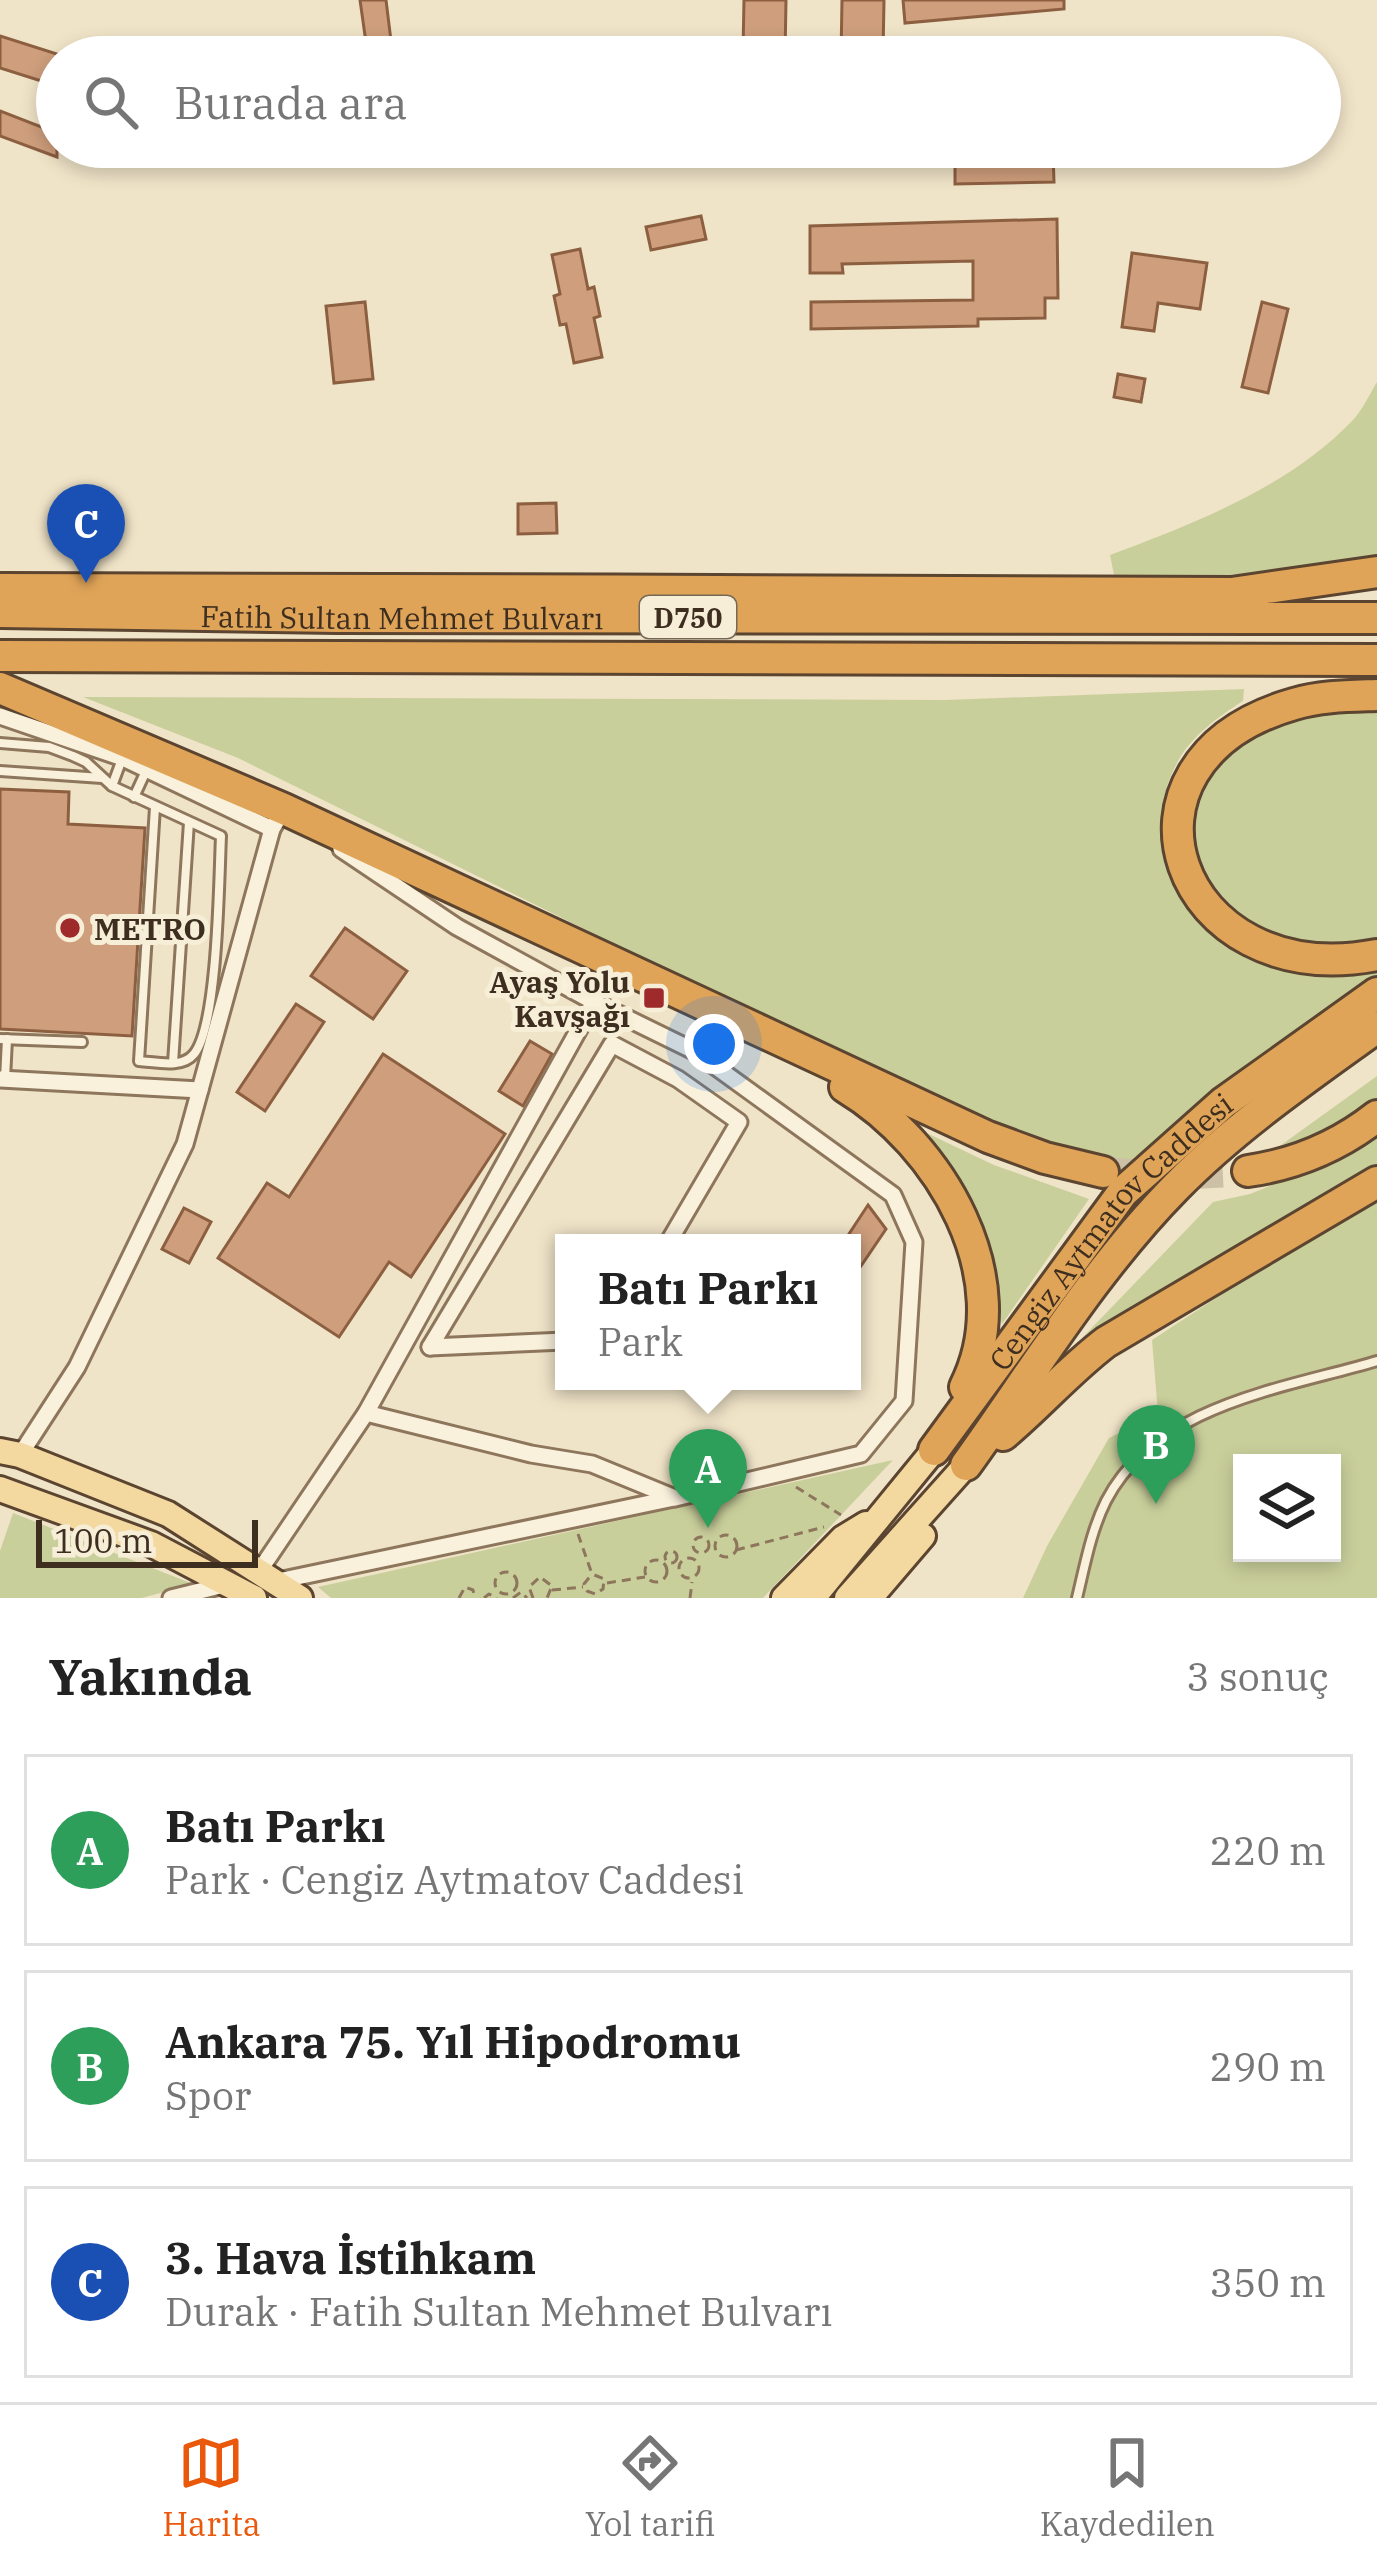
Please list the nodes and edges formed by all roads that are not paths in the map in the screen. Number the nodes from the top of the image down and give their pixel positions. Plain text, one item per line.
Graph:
1 (1377, 572) edge
2 (0, 589) edge
3 (1232, 593) junction
4 (0, 612) edge
5 (967, 616) junction
6 (1377, 618) edge
7 (0, 656) edge
8 (1377, 660) edge
9 (0, 688) edge
10 (1377, 695) edge
11 (0, 716) edge
12 (0, 742) edge
13 (123, 758) junction
14 (147, 769) junction
15 (0, 771) edge
16 (108, 782) junction
17 (134, 797) junction
18 (155, 807) junction
19 (279, 818) junction
20 (189, 822) junction
21 (1377, 955) edge
22 (1377, 993) edge
23 (594, 1002) junction
24 (742, 1025) junction
25 (1377, 1027) edge
26 (3, 1039) edge
27 (82, 1042) dead end
28 (694, 1051) junction
29 (173, 1063) junction
30 (3, 1079) edge
31 (678, 1079) junction
32 (200, 1090) junction
33 (1377, 1116) edge
34 (1249, 1171) tunnel mouth
35 (1102, 1172) tunnel mouth
36 (1377, 1182) edge
37 (673, 1234) edge
38 (555, 1341) edge
39 (1377, 1361) edge
40 (366, 1413) junction
41 (934, 1450) junction
42 (10, 1453) edge
43 (956, 1477) junction
44 (0, 1489) edge
45 (675, 1498) junction
46 (883, 1513) junction
47 (269, 1576) junction
48 (230, 1583) junction
49 (171, 1598) edge
50 (254, 1598) edge
51 (300, 1598) edge
52 (784, 1598) edge
53 (813, 1598) edge
54 (847, 1598) edge
55 (870, 1598) edge
56 (1077, 1598) edge

1 - 3 highway
2 - 3 highway
3 - 5 highway
4 - 5 highway, Fatih Sultan Mehmet Bulvarı / D750
5 - 6 highway, Fatih Sultan Mehmet Bulvarı / D750
7 - 8 highway, Fatih Sultan Mehmet Bulvarı / D750
9 - 19 highway
10 - 21 highway
11 - 13 street
12 - 16 lane
13 - 14 street
13 - 16 lane
14 - 17 lane
14 - 19 street
15 - 16 lane
16 - 17 lane
17 - 18 lane
18 - 20 lane
18 - 29 lane
19 - 23 street
19 - 24 highway
19 - 32 street
20 - 29 lane
20 - 29 lane
22 - 41 highway, Cengiz Aytmatov Caddesi
23 - 28 street
23 - 40 street
24 - 35 highway
24 - 41 highway
25 - 43 highway, Cengiz Aytmatov Caddesi
26 - 27 lane
26 - 30 lane
28 - 31 street
28 - 45 street
30 - 32 street
31 - 37 street
31 - 38 street
32 - 42 street
33 - 34 highway
36 - 43 highway
39 - 56 lane
40 - 45 street
40 - 47 street
41 - 46 main road, Cengiz Aytmatov Caddesi
42 - 47 main road
43 - 54 main road, Cengiz Aytmatov Caddesi
43 - 55 main road, Cengiz Aytmatov Caddesi
44 - 48 main road
45 - 47 street
46 - 52 main road, Cengiz Aytmatov Caddesi
46 - 53 main road, Cengiz Aytmatov Caddesi
47 - 51 main road
48 - 49 street
48 - 50 main road

